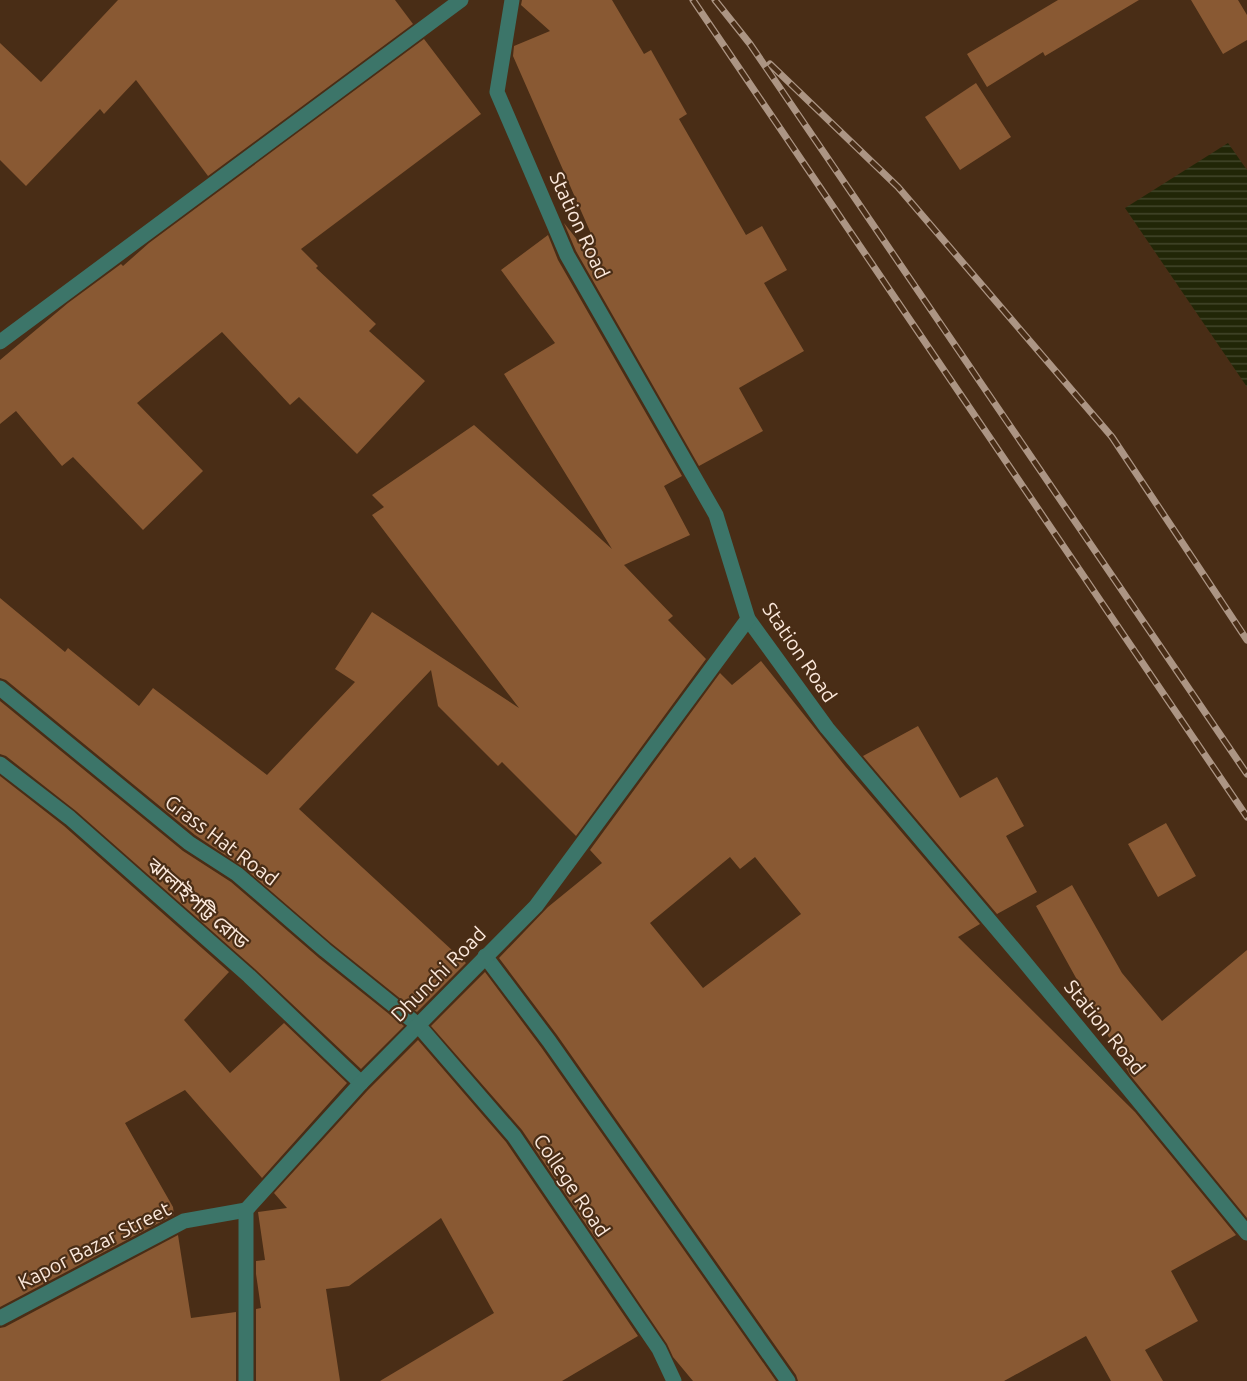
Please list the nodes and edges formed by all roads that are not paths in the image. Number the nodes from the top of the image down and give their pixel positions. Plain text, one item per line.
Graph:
1 (461, 0) edge
2 (512, 0) edge
3 (0, 342) edge
4 (748, 619) junction
5 (0, 688) edge
6 (0, 764) edge
7 (485, 957) junction
8 (418, 1025) junction
9 (361, 1083) junction
10 (246, 1210) junction
11 (1247, 1233) edge
12 (0, 1318) edge
13 (246, 1381) edge
14 (674, 1381) edge
15 (788, 1381) edge

1 - 3 street
2 - 4 street, Station Road
4 - 7 street, Dhunchi Road
4 - 11 street, Station Road
5 - 8 street, Grass Hat Road
6 - 9 street, ঝালাইপট্টি রোড
7 - 8 street, Dhunchi Road
7 - 15 street
8 - 9 street, Dhunchi Road
8 - 14 street, College Road
9 - 10 street, Dhunchi Road
10 - 12 street, Kapor Bazar Street
10 - 13 street

